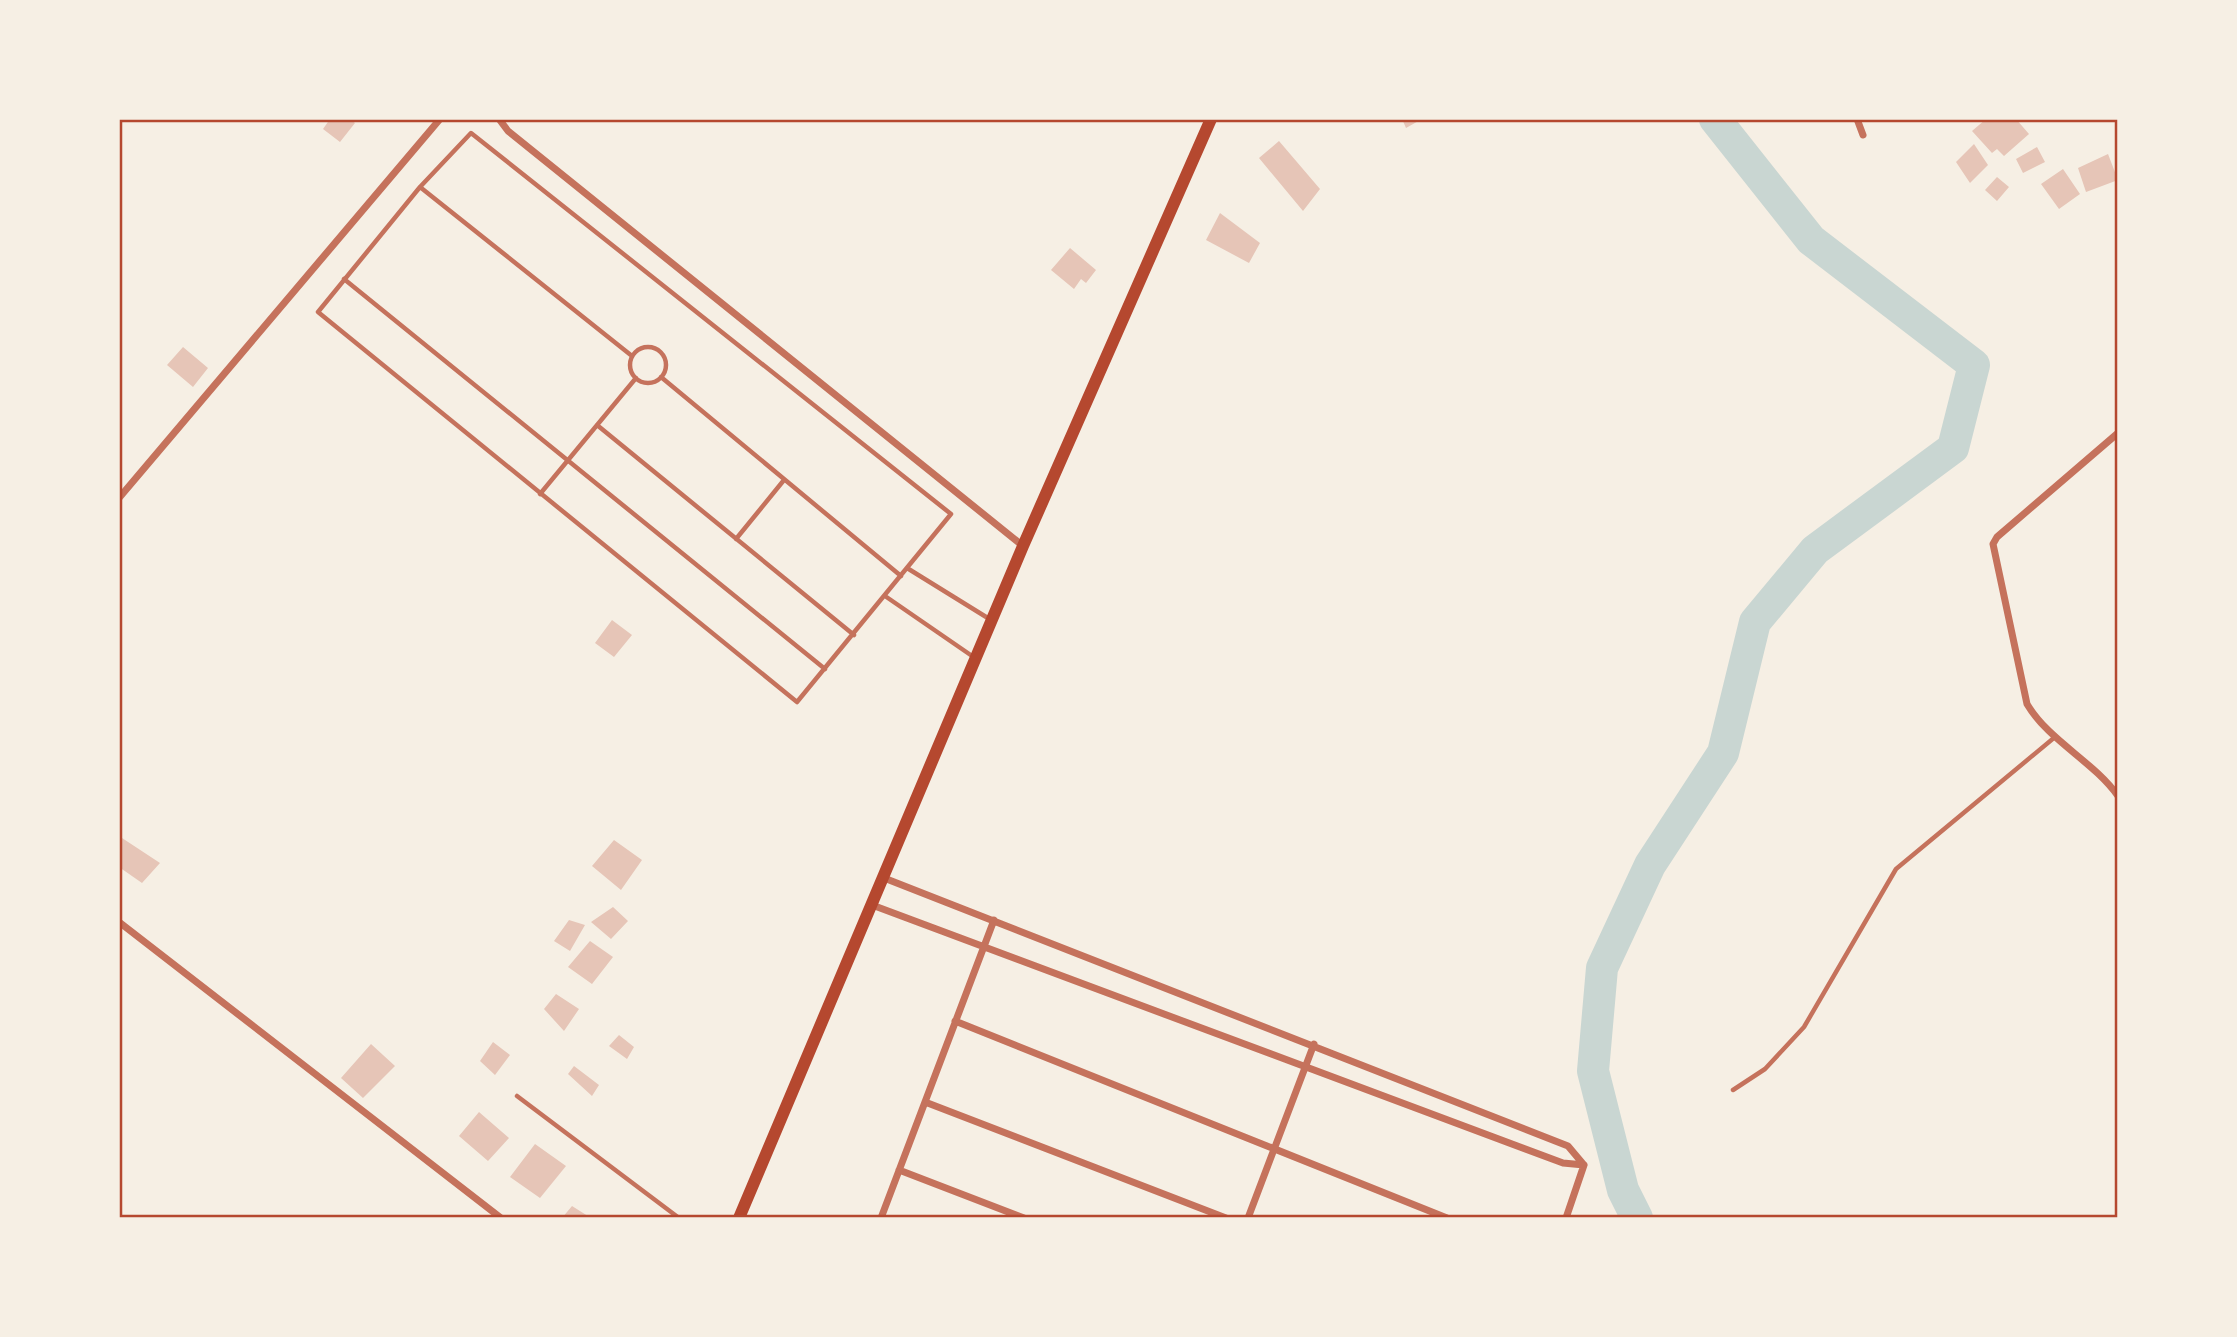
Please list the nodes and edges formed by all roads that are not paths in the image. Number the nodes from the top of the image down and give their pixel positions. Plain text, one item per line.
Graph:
1 (440, 119) edge
2 (499, 119) edge
3 (1211, 119) edge
4 (1857, 119) edge
5 (1863, 135) dead end
6 (420, 187) junction
7 (344, 279) junction
8 (632, 356) junction
9 (661, 377) junction
10 (636, 378) junction
11 (597, 425) junction
12 (2118, 433) edge
13 (568, 458) junction
14 (785, 480) junction
15 (540, 494) junction
16 (119, 498) edge
17 (736, 539) junction
18 (1023, 546) junction
19 (907, 568) junction
20 (901, 576) junction
21 (885, 596) junction
22 (992, 620) junction
23 (854, 635) junction
24 (976, 659) junction
25 (825, 669) junction
26 (2056, 736) junction
27 (2118, 796) edge
28 (884, 878) junction
29 (872, 905) junction
30 (994, 920) junction
31 (119, 922) edge
32 (984, 944) junction
33 (955, 1021) junction
34 (1314, 1044) junction
35 (1306, 1065) junction
36 (1733, 1090) dead end
37 (517, 1096) dead end
38 (925, 1102) junction
39 (1274, 1149) junction
40 (1584, 1165) junction
41 (899, 1170) junction
42 (501, 1218) edge
43 (679, 1218) edge
44 (739, 1218) edge
45 (881, 1218) edge
46 (1024, 1218) edge
47 (1226, 1218) edge
48 (1248, 1218) edge
49 (1447, 1218) edge
50 (1566, 1218) edge

1 - 16 street
2 - 18 street
3 - 18 main road
4 - 5 street
6 - 7 lane
6 - 8 lane
6 - 19 lane
7 - 13 lane
7 - 15 lane
8 - 9 lane
8 - 10 lane
9 - 10 lane
9 - 14 lane
10 - 11 lane
11 - 13 lane
11 - 17 lane
12 - 26 street
13 - 15 lane
13 - 25 lane
14 - 17 lane
14 - 20 lane
15 - 25 lane
17 - 23 lane
18 - 22 main road
19 - 20 lane
19 - 22 lane
20 - 21 lane
21 - 23 lane
21 - 24 lane
22 - 24 main road
23 - 25 lane
24 - 28 main road
26 - 27 street
26 - 36 lane
28 - 29 main road
28 - 30 street
29 - 32 street
29 - 44 main road
30 - 32 street
30 - 34 street
31 - 42 street
32 - 33 street
32 - 35 street
33 - 38 street
33 - 39 street
34 - 35 street
34 - 40 street
35 - 39 street
35 - 40 street
37 - 43 lane
38 - 41 street
38 - 47 street
39 - 48 street
39 - 49 street
40 - 50 street
41 - 45 street
41 - 46 street

